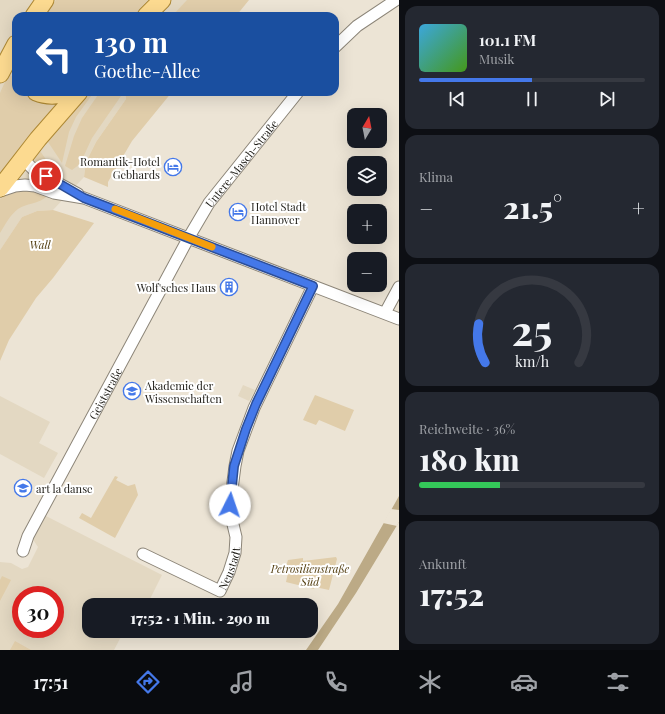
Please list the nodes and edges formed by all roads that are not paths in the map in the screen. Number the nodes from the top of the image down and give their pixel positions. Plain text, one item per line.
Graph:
1 (45, 0) edge
2 (162, 0) edge
3 (396, 0) edge
4 (37, 12) edge
5 (150, 12) edge
6 (339, 43) edge
7 (12, 57) edge
8 (0, 74) edge
9 (76, 96) edge
10 (295, 96) edge
11 (24, 156) junction
12 (0, 188) edge
13 (0, 191) edge
14 (84, 198) junction
15 (188, 237) junction
16 (313, 286) junction
17 (399, 287) edge
18 (385, 313) junction
19 (399, 319) edge
20 (23, 551) dead end
21 (143, 554) dead end

1 - 4 main road
2 - 5 main road
3 - 6 street
7 - 8 main road
9 - 11 main road
10 - 15 street, Untere-Masch-Straße
11 - 12 main road
11 - 14 street
13 - 14 street
14 - 15 street
15 - 16 street
15 - 20 street, Geiststraße
16 - 18 street
16 - 21 street, Neustadt
17 - 18 street
18 - 19 street

